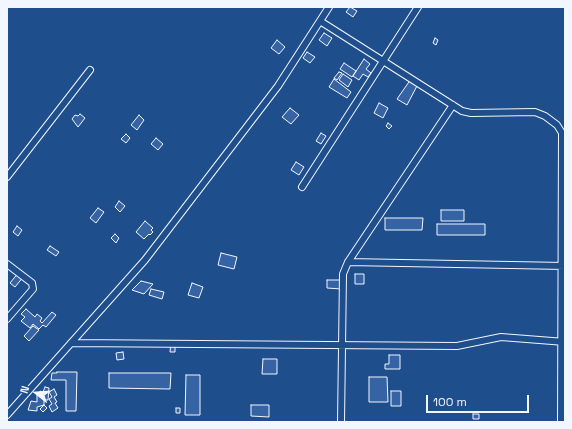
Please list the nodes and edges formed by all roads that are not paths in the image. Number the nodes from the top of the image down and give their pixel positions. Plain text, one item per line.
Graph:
1 (329, 7) edge
2 (418, 7) edge
3 (320, 21) junction
4 (383, 61) junction
5 (90, 70) dead end
6 (453, 105) junction
7 (7, 177) edge
8 (302, 187) dead end
9 (563, 189) edge
10 (348, 262) junction
11 (7, 264) edge
12 (563, 266) edge
13 (7, 319) edge
14 (563, 341) edge
15 (71, 343) junction
16 (342, 345) junction
17 (7, 415) edge
18 (341, 422) edge
19 (561, 422) edge

1 - 3 street
2 - 4 street
3 - 4 street
3 - 15 street
4 - 6 street
4 - 8 street
5 - 7 street
6 - 9 street
6 - 10 street
9 - 12 street
10 - 12 street
10 - 16 street
11 - 13 street
12 - 14 street
14 - 16 street
14 - 19 street
15 - 16 street
15 - 17 street
16 - 18 street

